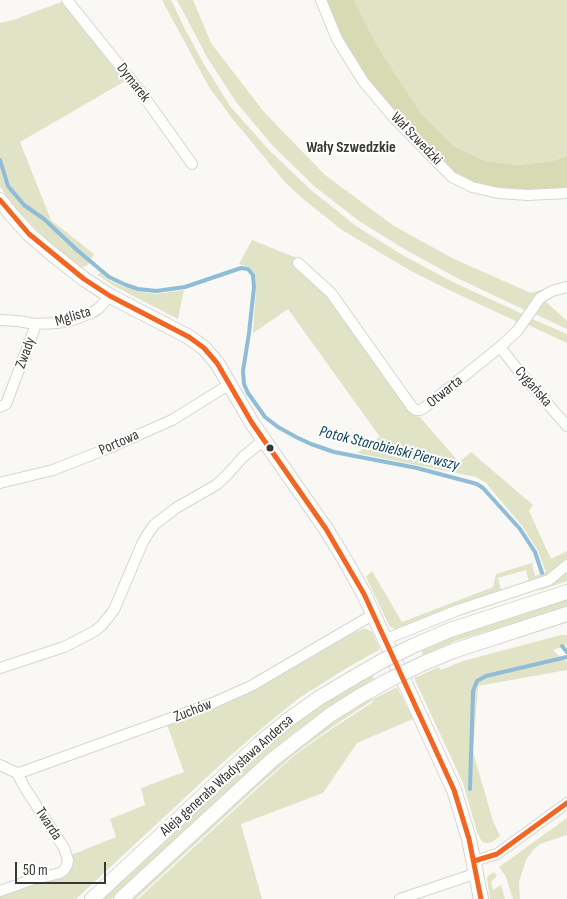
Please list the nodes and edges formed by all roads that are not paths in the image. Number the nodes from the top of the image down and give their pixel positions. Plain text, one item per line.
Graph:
1 (321, 0) edge
2 (72, 2) edge
3 (192, 164) dead end
4 (567, 193) edge
5 (0, 200) edge
6 (298, 263) dead end
7 (567, 287) edge
8 (110, 296) junction
9 (0, 320) edge
10 (34, 324) junction
11 (500, 347) junction
12 (230, 384) junction
13 (0, 407) edge
14 (567, 426) edge
15 (264, 440) junction
16 (0, 483) edge
17 (567, 565) edge
18 (567, 592) edge
19 (374, 614) junction
20 (567, 614) edge
21 (386, 639) junction
22 (0, 668) edge
23 (0, 765) edge
24 (17, 773) junction
25 (567, 803) edge
26 (475, 867) junction
27 (0, 891) edge
28 (92, 899) edge
29 (121, 899) edge
30 (400, 899) edge
31 (481, 899) edge

1 - 4 street, Wał Szwedzki
2 - 3 street, Dymarek
5 - 8 main road
6 - 11 street, Otwarta
7 - 11 street, Otwarta
8 - 10 street, Mglista
8 - 12 main road
9 - 10 street, Mglista
10 - 13 street, Zwady
11 - 14 street, Cygańska
12 - 15 main road
12 - 16 street, Portowa
15 - 19 main road
15 - 22 street
17 - 21 street
18 - 28 main road, Aleja generała Władysława Andersa, bridge
19 - 21 main road
19 - 24 street, Zuchów
20 - 29 main road, Aleja generała Władysława Andersa, bridge
21 - 26 main road
23 - 24 street
24 - 27 street, Twarda
25 - 26 street
26 - 30 street
26 - 31 main road

